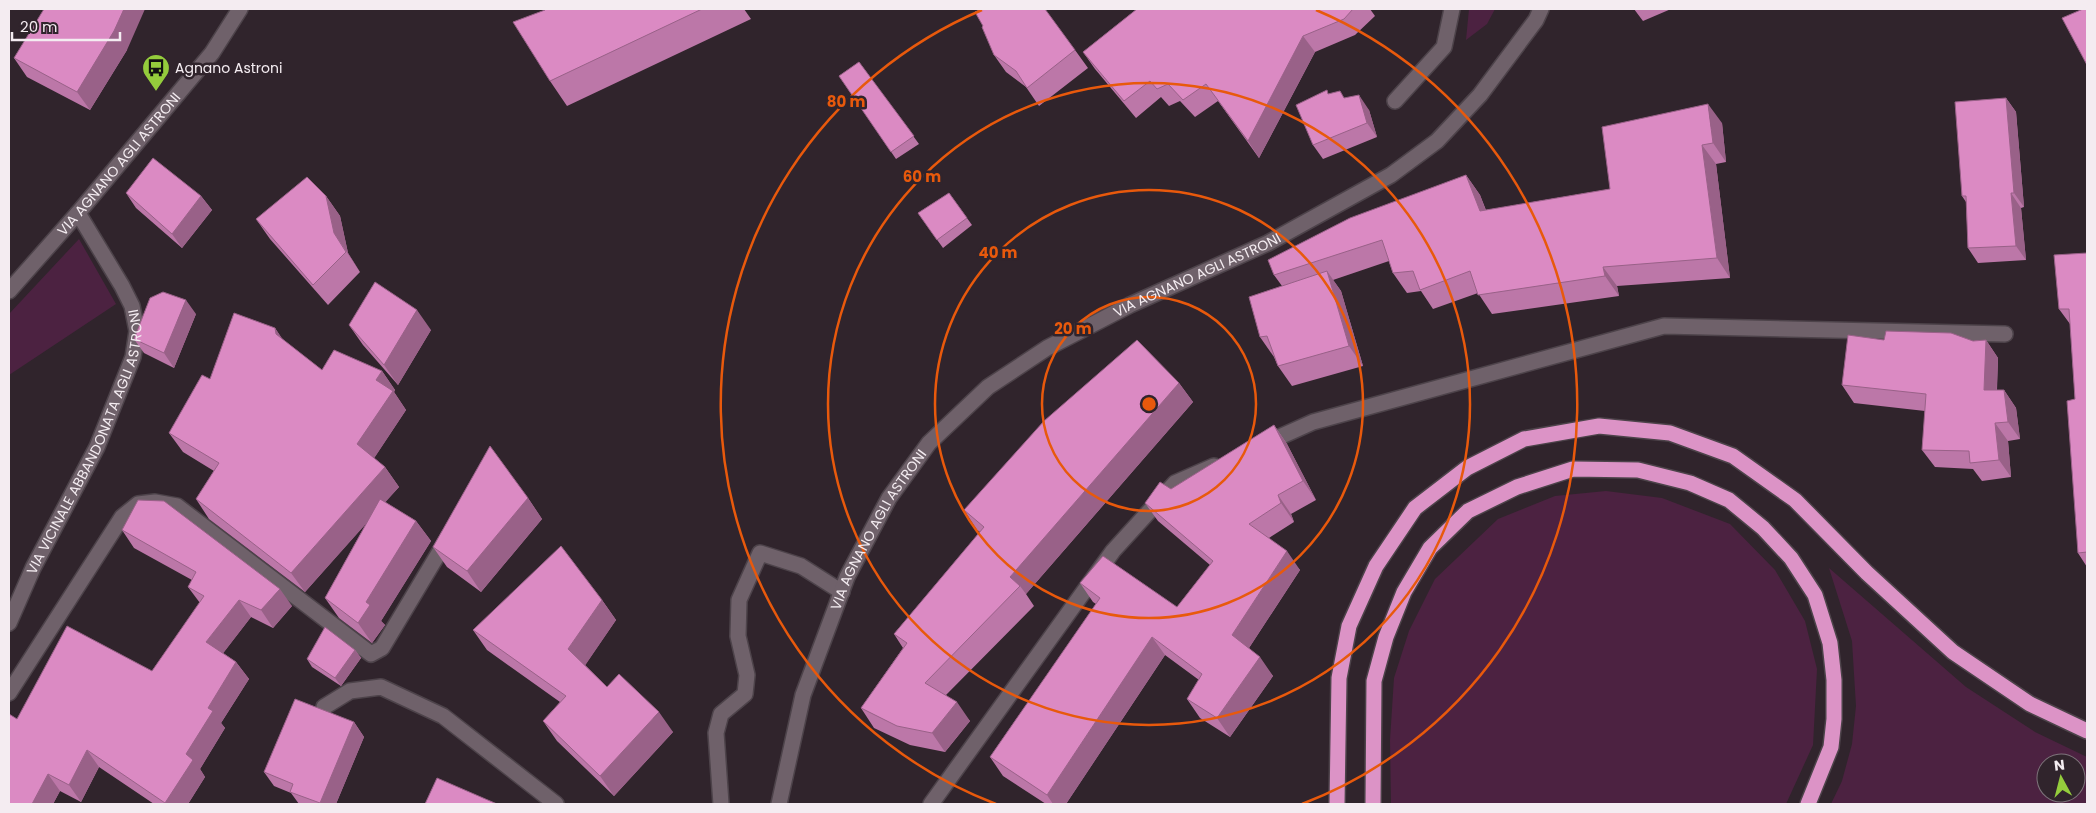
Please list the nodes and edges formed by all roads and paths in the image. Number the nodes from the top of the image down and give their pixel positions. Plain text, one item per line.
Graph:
1 (240, 9) edge
2 (1452, 9) edge
3 (1541, 9) edge
4 (1395, 101) dead end
5 (78, 213) junction
6 (9, 291) edge
7 (2005, 334) dead end
8 (1253, 449) edge
9 (1227, 460) edge
10 (456, 524) edge
11 (842, 592) junction
12 (9, 623) edge
13 (9, 693) edge
14 (324, 707) dead end
15 (2087, 731) edge
16 (556, 804) edge
17 (721, 804) edge
18 (779, 804) edge
19 (931, 804) edge
20 (1336, 804) edge
21 (1373, 804) edge
22 (1808, 804) edge

1 - 5 street, VIA AGNANO AGLI ASTRONI
2 - 4 street
3 - 11 street, VIA AGNANO AGLI ASTRONI
5 - 6 street, VIA AGNANO AGLI ASTRONI
5 - 12 street, VIA VICINALE ABBANDONATA AGLI ASTRONI
7 - 8 street
9 - 19 street
10 - 13 street
11 - 17 street
11 - 18 street, VIA AGNANO AGLI ASTRONI
14 - 16 street
15 - 20 highway
21 - 22 highway

